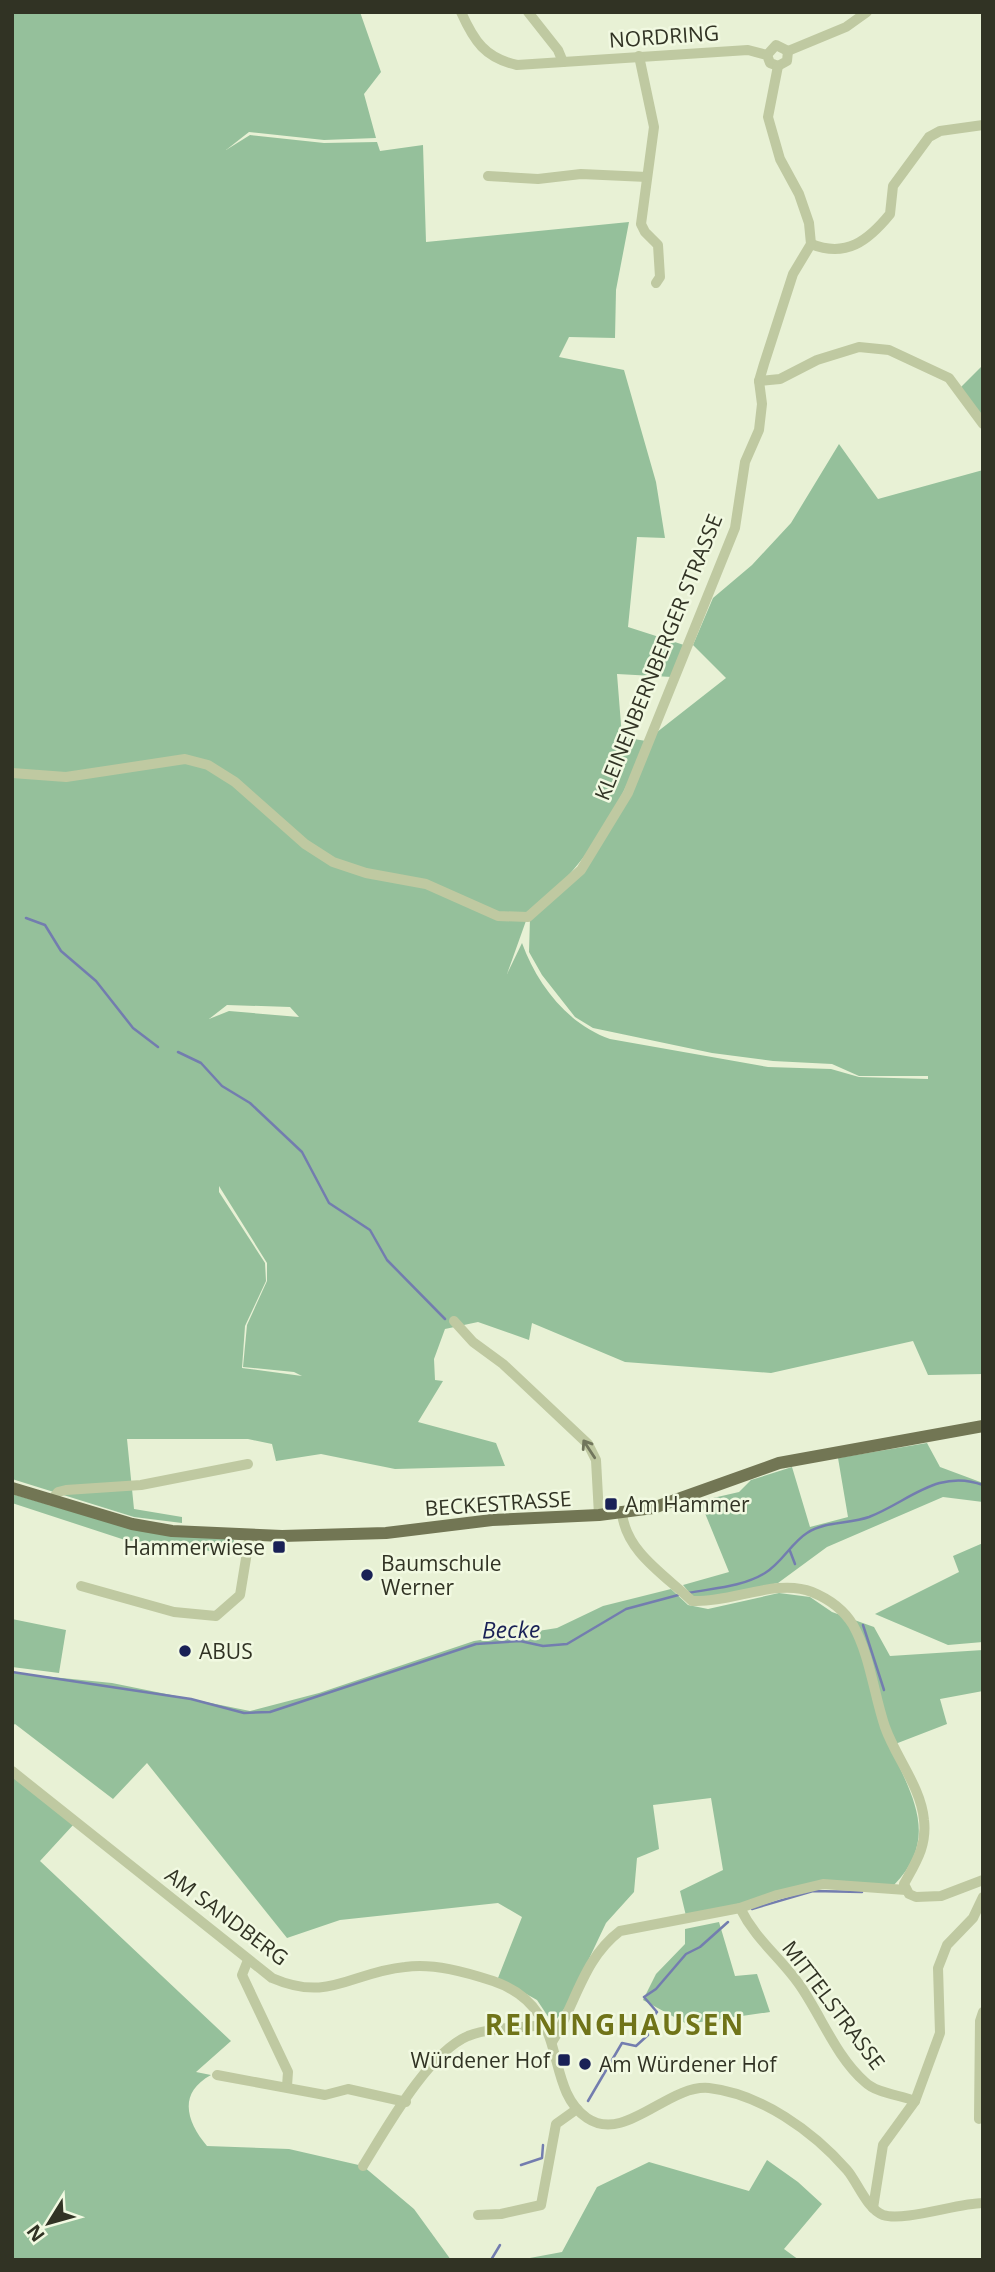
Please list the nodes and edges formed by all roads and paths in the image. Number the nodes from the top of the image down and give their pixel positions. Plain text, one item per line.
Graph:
1 (461, 12) edge
2 (528, 12) edge
3 (867, 12) edge
4 (788, 51) junction
5 (767, 55) junction
6 (639, 56) junction
7 (563, 62) junction
8 (778, 66) junction
9 (983, 125) edge
10 (488, 176) dead end
11 (648, 177) junction
12 (811, 244) junction
13 (656, 283) dead end
14 (759, 381) junction
15 (983, 424) edge
16 (12, 773) edge
17 (454, 1321) dead end
18 (983, 1426) edge
19 (248, 1464) dead end
20 (12, 1488) edge
21 (51, 1501) junction
22 (622, 1513) junction
23 (599, 1516) junction
24 (250, 1534) junction
25 (81, 1586) dead end
26 (12, 1771) edge
27 (983, 1880) edge
28 (906, 1890) junction
29 (983, 1897) edge
30 (740, 1908) junction
31 (248, 1960) junction
32 (983, 2012) edge
33 (544, 2025) junction
34 (552, 2042) junction
35 (217, 2075) dead end
36 (287, 2086) junction
37 (915, 2101) junction
38 (406, 2102) junction
39 (577, 2109) junction
40 (979, 2119) dead end
41 (363, 2166) dead end
42 (983, 2203) edge
43 (873, 2208) junction
44 (478, 2215) dead end

1 - 7 street, NORDRING
2 - 7 street
3 - 4 street, NORDRING
4 - 5 street, NORDRING
4 - 8 street
5 - 6 street, NORDRING
5 - 8 street
6 - 7 street, NORDRING
6 - 11 street
8 - 12 street
9 - 12 street
10 - 11 street
11 - 13 street
12 - 14 street, KLEINENBERNBERGER STRASSE
14 - 15 street
14 - 16 street, KLEINENBERNBERGER STRASSE
23 -> 17 street
18 - 22 main road, BECKESTRASSE
19 - 21 street
20 - 21 main road, BECKESTRASSE
21 - 24 main road, BECKESTRASSE
22 - 23 main road, BECKESTRASSE
22 - 28 street
23 - 24 main road, BECKESTRASSE
24 - 25 street
26 - 31 street, AM SANDBERG
27 - 28 street
28 - 30 street
29 - 37 street
30 - 34 street
30 - 37 street, MITTELSTRASSE
31 - 33 street, AM SANDBERG
31 - 36 street
32 - 40 street
33 - 34 street, AM SANDBERG
33 - 38 street
34 - 39 street, AM SANDBERG
35 - 36 street
36 - 38 street
37 - 43 street
38 - 41 street
39 - 43 street
39 - 44 street
42 - 43 street

